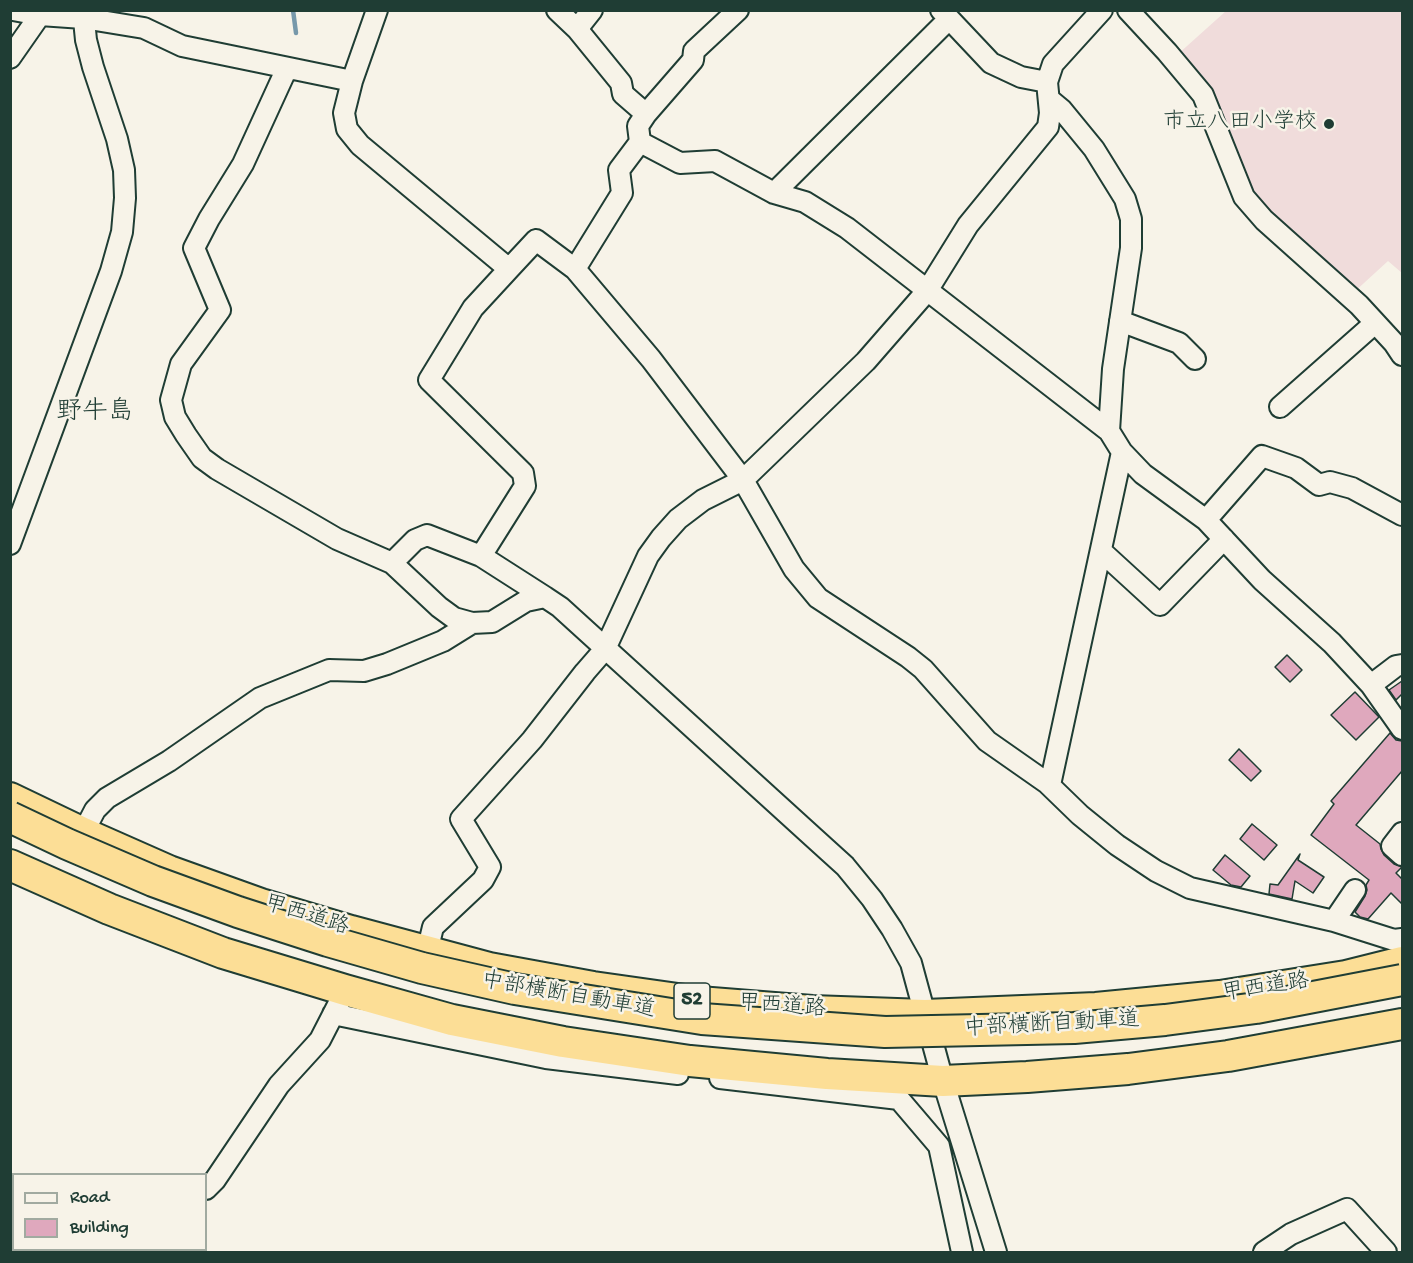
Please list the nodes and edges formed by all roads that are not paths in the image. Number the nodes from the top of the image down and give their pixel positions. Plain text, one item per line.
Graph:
1 (13, 10) edge
2 (377, 10) edge
3 (557, 10) edge
4 (592, 10) edge
5 (738, 10) edge
6 (1102, 10) edge
7 (1128, 10) edge
8 (83, 14) edge
9 (40, 15) junction
10 (945, 15) edge
11 (577, 29) junction
12 (10, 58) edge
13 (287, 68) junction
14 (352, 81) junction
15 (1049, 91) junction
16 (646, 114) junction
17 (640, 142) junction
18 (774, 193) junction
19 (508, 269) junction
20 (575, 269) junction
21 (927, 291) junction
22 (1120, 321) junction
23 (1375, 323) junction
24 (1402, 355) edge
25 (1195, 359) dead end
26 (1280, 407) dead end
27 (1109, 431) junction
28 (1122, 452) junction
29 (743, 480) junction
30 (1402, 515) edge
31 (1206, 520) junction
32 (1224, 539) junction
33 (10, 544) edge
34 (1101, 551) junction
35 (481, 556) junction
36 (392, 563) junction
37 (545, 597) junction
38 (472, 623) junction
39 (605, 649) junction
40 (1402, 664) edge
41 (1371, 685) junction
42 (1402, 729) edge
43 (1050, 785) junction
44 (10, 798) edge
45 (10, 817) edge
46 (1402, 832) edge
47 (83, 833) junction
48 (1402, 855) edge
49 (10, 865) edge
50 (1355, 890) dead end
51 (1334, 921) junction
52 (1402, 939) edge
53 (427, 952) junction
54 (1402, 962) edge
55 (1402, 980) edge
56 (339, 1002) junction
57 (925, 1015) junction
58 (1402, 1024) edge
59 (943, 1081) junction
60 (207, 1189) edge
61 (963, 1252) edge
62 (996, 1252) edge
63 (1264, 1252) edge
64 (1386, 1252) edge

1 - 9 street
2 - 14 street
3 - 11 street
4 - 11 street
5 - 16 street
6 - 15 street
7 - 23 street
8 - 9 street
8 - 13 street
8 - 33 street
9 - 12 street
10 - 15 street
10 - 18 street
11 - 16 street
13 - 14 street
13 - 36 street
14 - 19 street
15 - 21 street
15 - 22 street
16 - 17 street
17 - 18 street
17 - 20 street
18 - 21 street
19 - 20 street
19 - 35 street
20 - 29 street
21 - 27 street
21 - 29 street
22 - 25 street
22 - 27 street
23 - 24 street
23 - 26 street
27 - 28 street
28 - 31 street
28 - 34 street
29 - 39 street
29 - 43 street
30 - 31 street
31 - 32 street
32 - 34 street
32 - 41 street
34 - 43 street
35 - 36 street
35 - 37 street
36 - 38 street
37 - 38 street
37 - 39 street
38 - 47 street
39 - 53 street
39 - 57 street
40 - 41 street
41 - 42 street
43 - 51 street
44 - 47 highway, 甲西道路 / 52
45 - 55 highway, 中部横断自動車道, bridge
46 - 48 street
47 - 53 highway, 甲西道路 / 52
49 - 56 highway
50 - 51 street
51 - 52 street
53 - 57 highway, 甲西道路 / 52
54 - 57 highway, 甲西道路 / 52
56 - 59 highway
56 - 60 street
56 - 61 street
57 - 59 street
58 - 59 highway
59 - 62 street
63 - 64 street

